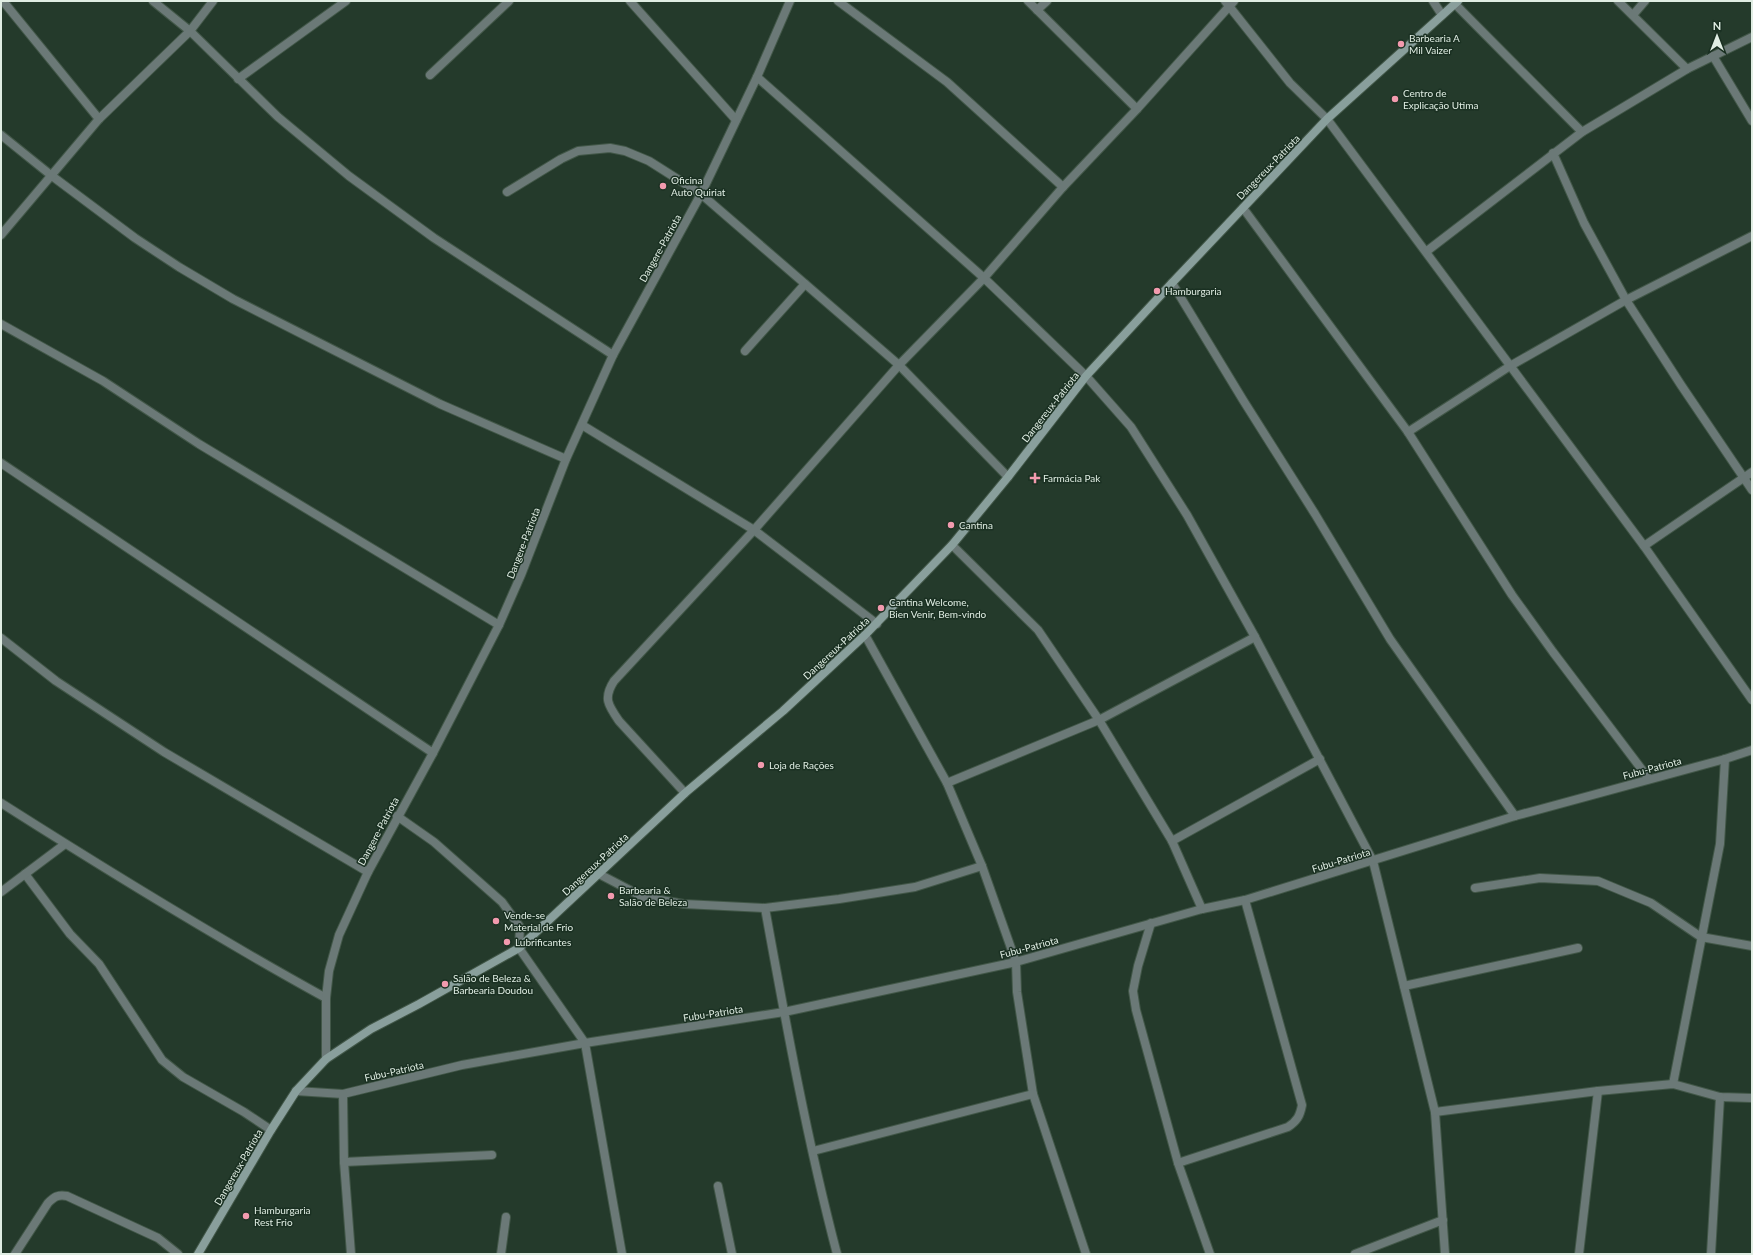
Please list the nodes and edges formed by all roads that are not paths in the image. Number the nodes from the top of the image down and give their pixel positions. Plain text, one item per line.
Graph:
1 (3, 1) edge
2 (154, 1) edge
3 (213, 1) edge
4 (346, 1) edge
5 (509, 1) edge
6 (630, 1) edge
7 (790, 1) edge
8 (838, 1) edge
9 (1028, 1) edge
10 (1047, 1) edge
11 (1433, 1) edge
12 (1618, 1) edge
13 (1645, 1) edge
14 (1230, 3) edge
15 (1457, 3) edge
16 (1037, 10) junction
17 (1442, 15) junction
18 (1633, 15) junction
19 (190, 31) junction
20 (1752, 37) edge
21 (1713, 56) junction
22 (1687, 69) junction
23 (430, 75) dead end
24 (757, 77) junction
25 (238, 79) junction
26 (1137, 109) junction
27 (99, 119) junction
28 (1327, 119) junction
29 (736, 120) junction
30 (1752, 121) edge
31 (1582, 132) junction
32 (1, 135) edge
33 (1553, 153) junction
34 (52, 176) junction
35 (1063, 187) junction
36 (507, 192) dead end
37 (701, 194) junction
38 (1243, 208) junction
39 (1, 235) edge
40 (1752, 236) edge
41 (1427, 251) junction
42 (984, 278) junction
43 (1172, 283) junction
44 (805, 284) junction
45 (1626, 300) junction
46 (1, 324) edge
47 (745, 351) dead end
48 (613, 355) junction
49 (899, 365) junction
50 (1510, 366) junction
51 (1086, 376) junction
52 (582, 425) junction
53 (1408, 432) junction
54 (566, 458) junction
55 (1, 463) edge
56 (1752, 472) edge
57 (1008, 477) junction
58 (1742, 478) junction
59 (1752, 490) edge
60 (754, 530) junction
61 (952, 545) junction
62 (1644, 546) junction
63 (876, 624) junction
64 (499, 625) junction
65 (866, 635) junction
66 (1255, 637) junction
67 (1, 638) edge
68 (1752, 700) edge
69 (1099, 720) junction
70 (1752, 750) edge
71 (433, 753) junction
72 (1725, 759) junction
73 (1320, 760) junction
74 (1649, 779) junction
75 (947, 783) junction
76 (684, 793) junction
77 (1, 803) edge
78 (397, 816) junction
79 (1515, 816) junction
80 (1172, 841) junction
81 (65, 844) junction
82 (1373, 861) junction
83 (982, 866) junction
84 (368, 872) junction
85 (25, 874) junction
86 (599, 874) junction
87 (1475, 888) dead end
88 (1, 892) edge
89 (1245, 900) junction
90 (765, 908) junction
91 (1202, 909) junction
92 (1151, 923) junction
93 (1701, 937) junction
94 (1752, 946) edge
95 (519, 948) junction
96 (1578, 948) dead end
97 (1016, 962) junction
98 (1404, 986) junction
99 (326, 998) junction
100 (784, 1012) junction
101 (585, 1043) junction
102 (326, 1059) junction
103 (1673, 1084) junction
104 (1598, 1091) junction
105 (296, 1092) junction
106 (343, 1094) junction
107 (1033, 1094) junction
108 (1720, 1097) junction
109 (1752, 1098) edge
110 (1435, 1112) junction
111 (271, 1130) junction
112 (812, 1151) junction
113 (492, 1155) dead end
114 (344, 1162) junction
115 (1178, 1163) junction
116 (718, 1186) dead end
117 (506, 1216) dead end
118 (1443, 1220) junction
119 (15, 1254) edge
120 (178, 1254) edge
121 (198, 1254) edge
122 (352, 1254) edge
123 (501, 1254) edge
124 (622, 1254) edge
125 (732, 1254) edge
126 (837, 1254) edge
127 (1086, 1254) edge
128 (1210, 1254) edge
129 (1355, 1254) edge
130 (1445, 1254) edge
131 (1579, 1254) edge
132 (1711, 1254) edge

1 - 27 street
2 - 19 street
3 - 19 street
4 - 25 street
5 - 23 street
6 - 29 street
7 - 24 street, Dangere-Patriota
8 - 35 street
9 - 16 street
10 - 16 street
11 - 17 street
12 - 18 street
13 - 18 street
14 - 26 street
14 - 28 street
15 - 17 street, Dangereux-Patriota
15 - 31 street
16 - 26 street
17 - 28 street, Dangereux-Patriota
18 - 22 street
19 - 25 street
19 - 27 street
20 - 21 street
21 - 22 street
21 - 30 street
22 - 31 street
24 - 29 street, Dangere-Patriota
24 - 42 street
25 - 48 street
26 - 35 street
27 - 34 street
28 - 38 street, Dangereux-Patriota
28 - 41 street
29 - 37 street, Dangere-Patriota
31 - 33 street
32 - 34 street
33 - 41 street
33 - 45 street
34 - 39 street
34 - 54 street
35 - 42 street
36 - 37 street
37 - 44 street
37 - 48 street, Dangere-Patriota
38 - 43 street, Dangereux-Patriota
38 - 53 street
40 - 45 street
41 - 50 street
42 - 49 street
42 - 51 street
43 - 51 street, Dangereux-Patriota
43 - 79 street
44 - 47 street
44 - 49 street
45 - 50 street
45 - 58 street
46 - 64 street
48 - 52 street, Dangere-Patriota
49 - 57 street
49 - 60 street
50 - 53 street
50 - 62 street
51 - 57 street, Dangereux-Patriota
51 - 66 street
52 - 54 street, Dangere-Patriota
52 - 60 street
53 - 74 street
54 - 64 street, Dangere-Patriota
55 - 71 street
56 - 58 street
57 - 61 street, Dangereux-Patriota
58 - 59 street
58 - 62 street
60 - 63 street
60 - 76 street
61 - 63 street, Dangereux-Patriota
61 - 69 street
62 - 68 street
63 - 65 street, Dangereux-Patriota
64 - 71 street, Dangere-Patriota
65 - 75 street
65 - 76 street, Dangereux-Patriota
66 - 69 street
66 - 73 street
67 - 84 street
69 - 75 street
69 - 80 street
70 - 72 street, Fubu-Patriota
71 - 78 street, Dangere-Patriota
72 - 74 street, Fubu-Patriota
72 - 93 street
73 - 80 street
73 - 82 street
74 - 79 street, Fubu-Patriota
75 - 83 street
76 - 86 street, Dangereux-Patriota
77 - 81 street
78 - 84 street, Dangere-Patriota
78 - 95 street
79 - 82 street, Fubu-Patriota
80 - 91 street
81 - 85 street
81 - 99 street
82 - 89 street, Fubu-Patriota
82 - 98 street
83 - 90 street
83 - 97 street
84 - 99 street, Dangere-Patriota
85 - 88 street
85 - 111 street
86 - 90 street
86 - 95 street, Dangereux-Patriota
87 - 93 street
89 - 91 street, Fubu-Patriota
89 - 115 street
90 - 100 street
91 - 92 street, Fubu-Patriota
92 - 97 street, Fubu-Patriota
92 - 115 street
93 - 94 street
93 - 103 street
95 - 101 street
95 - 102 street, Dangereux-Patriota
96 - 98 street
97 - 100 street, Fubu-Patriota
97 - 107 street
98 - 110 street
99 - 102 street, Dangere-Patriota
100 - 101 street, Fubu-Patriota
100 - 112 street
101 - 106 street, Fubu-Patriota
101 - 124 street
102 - 105 street
103 - 104 street
103 - 108 street
104 - 110 street
104 - 131 street
105 - 106 street, Fubu-Patriota
105 - 111 street, Dangereux-Patriota
106 - 114 street
107 - 112 street
107 - 127 street
108 - 109 street
108 - 132 street
110 - 118 street
111 - 121 street, Dangereux-Patriota
112 - 126 street
113 - 114 street
114 - 122 street
115 - 128 street
116 - 125 street
117 - 123 street
118 - 129 street
118 - 130 street
119 - 120 street

